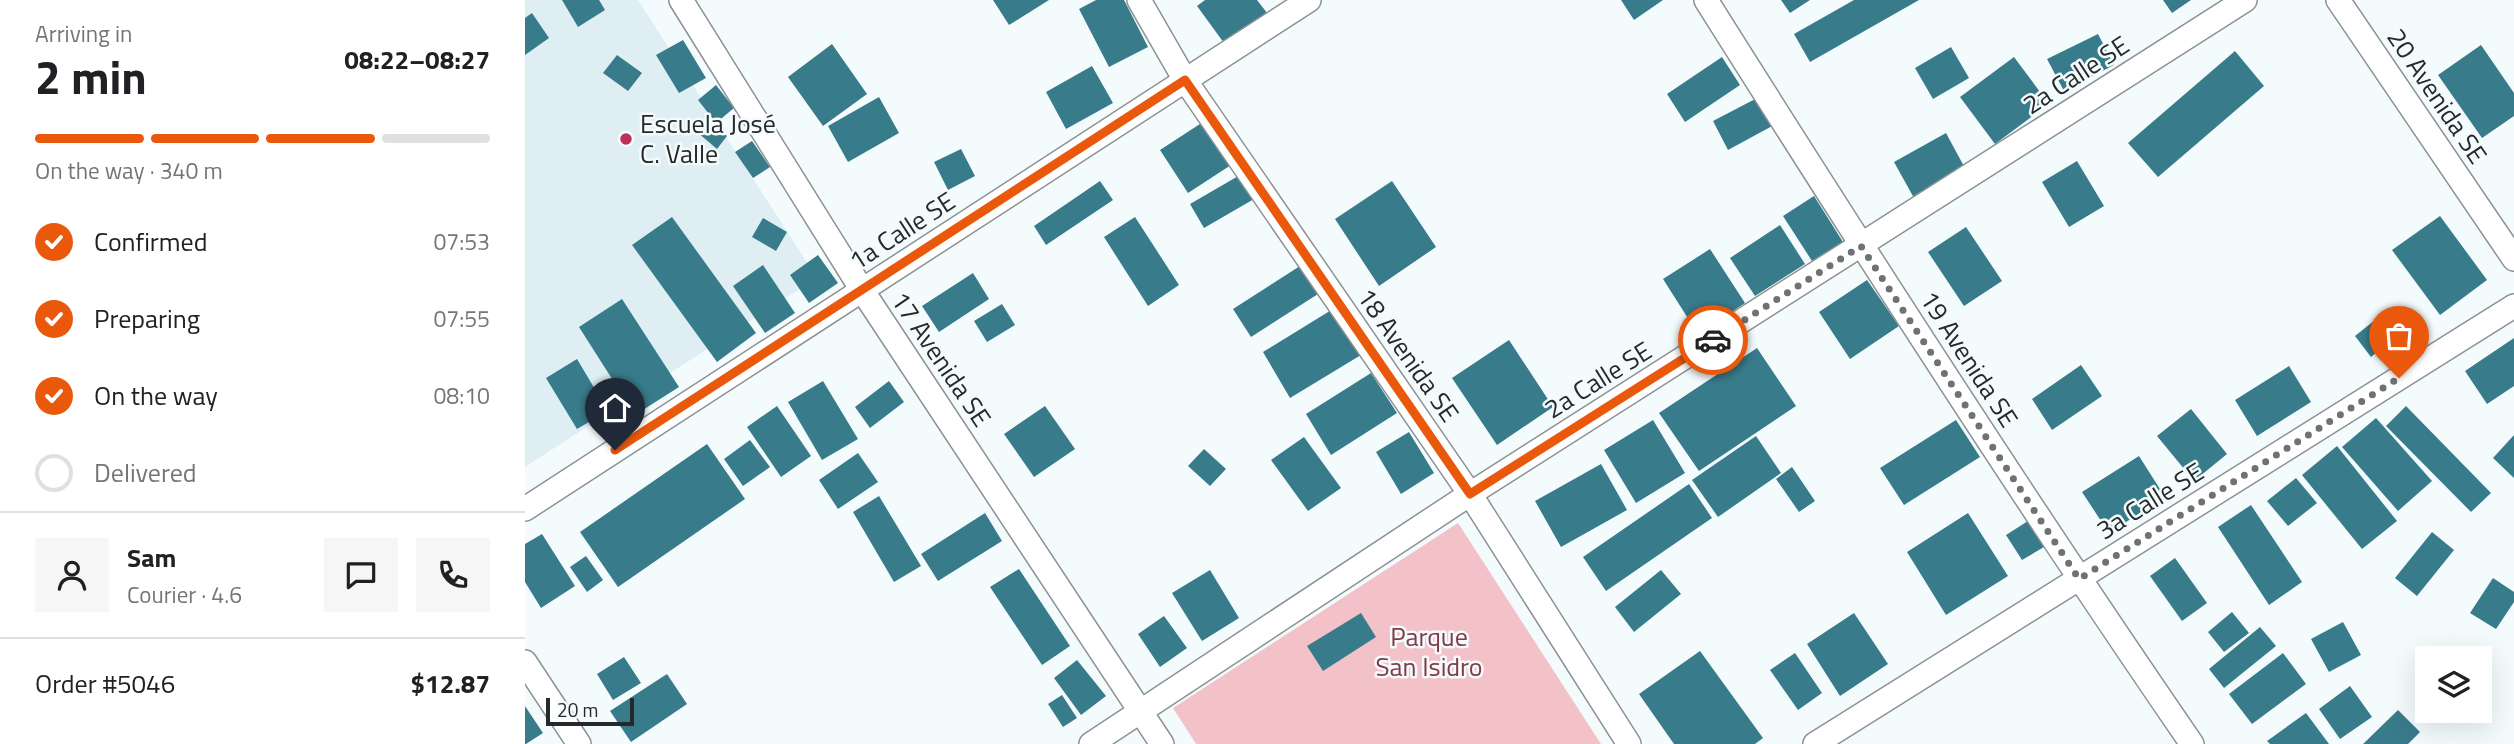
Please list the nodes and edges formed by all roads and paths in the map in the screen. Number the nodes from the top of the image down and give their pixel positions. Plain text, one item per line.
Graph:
1 (681, 0) edge
2 (1139, 0) edge
3 (1309, 0) edge
4 (1706, 0) edge
5 (2245, 0) edge
6 (2338, 0) edge
7 (1185, 80) junction
8 (1861, 246) junction
9 (2514, 259) edge
10 (862, 290) junction
11 (2514, 306) edge
12 (1470, 494) junction
13 (525, 509) edge
14 (2079, 579) junction
15 (525, 662) edge
16 (1141, 711) junction
17 (579, 744) edge
18 (1091, 744) edge
19 (1162, 744) edge
20 (1629, 744) edge
21 (1815, 744) edge
22 (2192, 744) edge

1 - 10 street, 17 Avenida SE
2 - 7 street, 18 Avenida SE
3 - 7 street, 1a Calle SE
4 - 8 street, 19 Avenida SE
5 - 8 street, 2a Calle SE
6 - 9 street, 20 Avenida SE
7 - 10 street, 1a Calle SE
7 - 12 street, 18 Avenida SE
8 - 12 street, 2a Calle SE
8 - 14 street, 19 Avenida SE
10 - 13 street, 1a Calle SE
10 - 16 street, 17 Avenida SE
11 - 14 street, 3a Calle SE
12 - 16 street, 2a Calle SE
12 - 20 street, 18 Avenida SE
14 - 21 street, 3a Calle SE
14 - 22 street, 19 Avenida SE
15 - 17 street
16 - 18 street, 2a Calle SE
16 - 19 street, 17 Avenida SE

